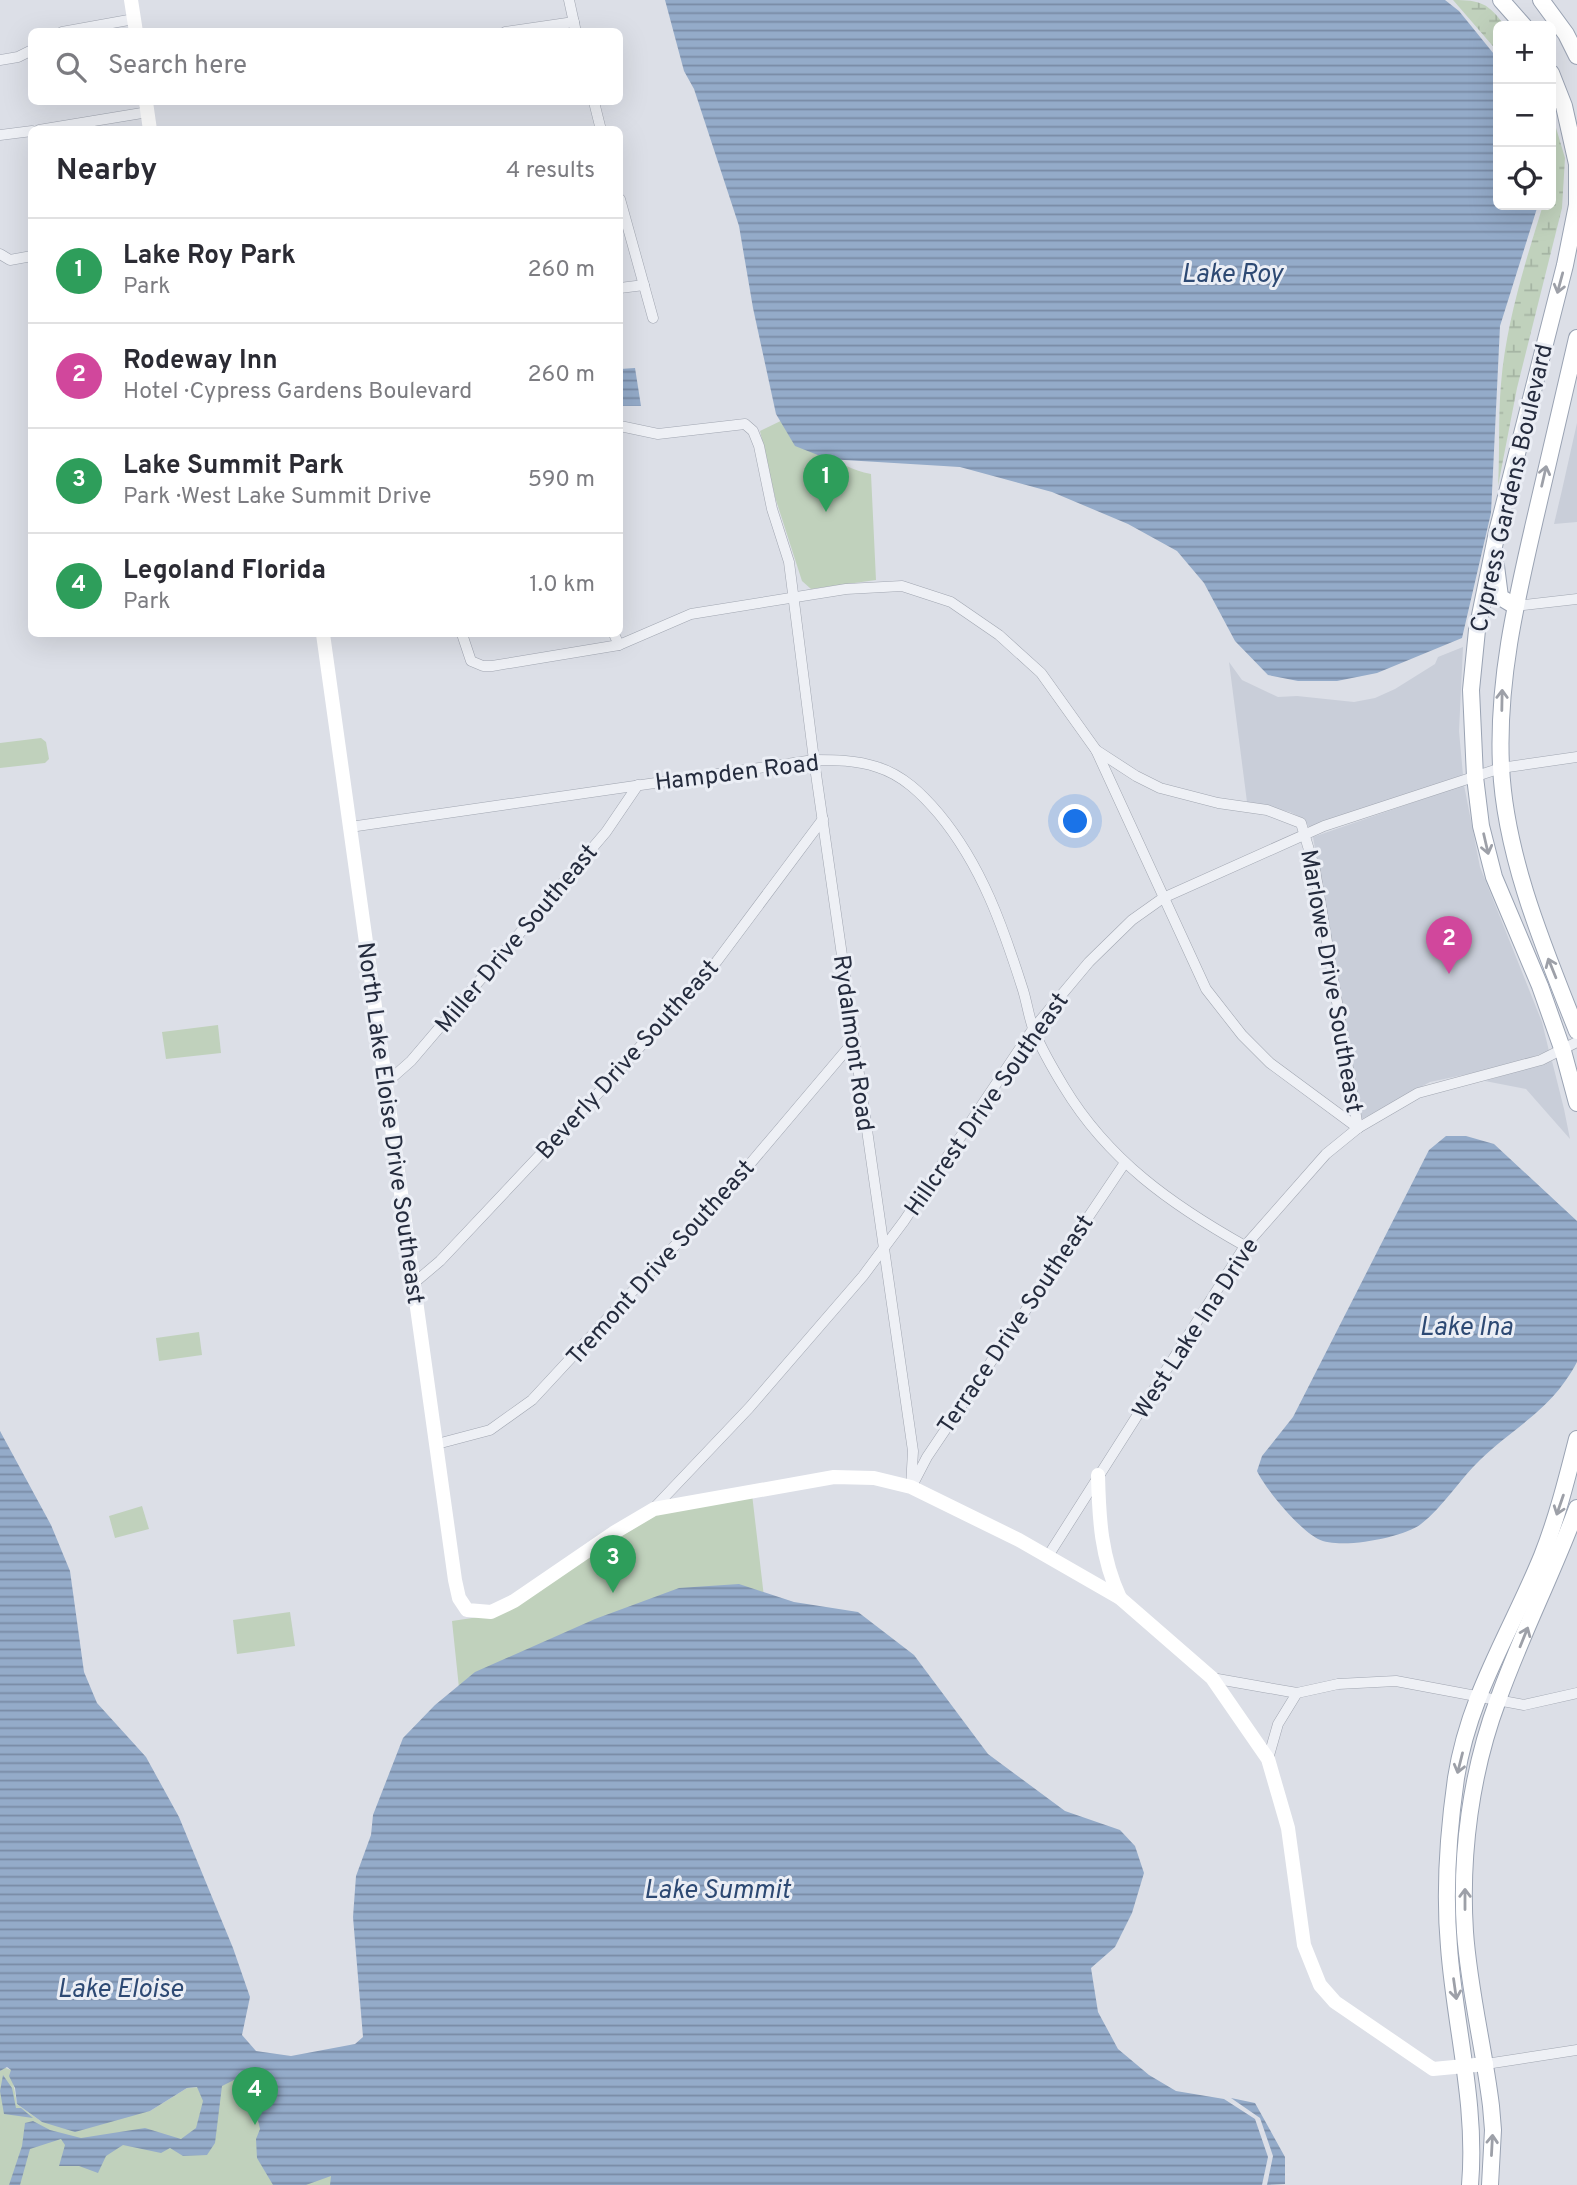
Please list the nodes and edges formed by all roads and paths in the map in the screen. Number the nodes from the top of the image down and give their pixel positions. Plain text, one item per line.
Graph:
1 (131, 0) edge
2 (569, 0) edge
3 (1502, 0) edge
4 (1541, 0) edge
5 (1520, 21) edge
6 (135, 25) edge
7 (575, 27) edge
8 (104, 28) edge
9 (28, 52) edge
10 (1577, 56) edge
11 (0, 60) edge
12 (1556, 81) edge
13 (1570, 104) edge
14 (595, 105) edge
15 (147, 107) edge
16 (1573, 124) edge
17 (58, 126) edge
18 (149, 126) edge
19 (600, 126) edge
20 (28, 132) edge
21 (0, 135) edge
22 (623, 210) edge
23 (0, 254) edge
24 (28, 258) edge
25 (10, 260) junction
26 (0, 269) edge
27 (644, 285) junction
28 (623, 288) edge
29 (653, 318) dead end
30 (1577, 338) edge
31 (623, 427) edge
32 (1497, 532) junction
33 (795, 598) junction
34 (1577, 599) edge
35 (1515, 606) junction
36 (323, 637) edge
37 (463, 637) edge
38 (615, 637) edge
39 (619, 645) junction
40 (1096, 750) junction
41 (1577, 757) edge
42 (814, 760) junction
43 (1501, 768) junction
44 (1475, 777) junction
45 (638, 785) junction
46 (823, 819) junction
47 (350, 827) junction
48 (1306, 834) junction
49 (1163, 898) junction
50 (1033, 1029) junction
51 (1577, 1031) edge
52 (854, 1041) junction
53 (1570, 1046) edge
54 (385, 1084) junction
55 (1577, 1103) edge
56 (1358, 1128) junction
57 (1124, 1164) junction
58 (1245, 1246) junction
59 (883, 1247) junction
60 (414, 1283) junction
61 (1577, 1439) edge
62 (437, 1444) junction
63 (1098, 1475) junction
64 (912, 1487) junction
65 (1577, 1508) edge
66 (654, 1509) junction
67 (1048, 1556) junction
68 (1120, 1598) junction
69 (1212, 1678) junction
70 (1297, 1693) junction
71 (1577, 1693) edge
72 (1476, 1697) junction
73 (1498, 1700) junction
74 (1268, 1759) junction
75 (1577, 2050) edge
76 (1486, 2064) junction
77 (1465, 2066) junction
78 (1490, 2184) edge
79 (1470, 2185) edge

1 - 6 street
2 - 7 street
3 - 5 main road
4 - 10 main road
6 - 8 street
9 - 11 street
12 - 13 main road, Cypress Gardens Boulevard
13 - 16 main road, Cypress Gardens Boulevard
14 - 19 street
15 - 17 street
15 - 18 street
16 -> 32 main road, Cypress Gardens Boulevard
20 - 21 street
22 - 27 street
23 - 25 street
24 - 25 street
25 - 26 street
27 - 28 street
27 - 29 street
35 -> 30 main road, Cypress Gardens Boulevard
31 - 33 street, Rydalmont Road
32 - 35 main road
32 - 44 main road, Cypress Gardens Boulevard
33 - 39 street
33 - 40 street
33 - 42 street, Rydalmont Road
34 - 35 street
43 -> 35 main road, Cypress Gardens Boulevard
36 - 47 street, North Lake Eloise Drive Southeast
37 - 39 street
38 - 39 street
40 - 48 street
40 - 49 street
41 - 43 street, Hillcrest Drive Southeast
42 - 45 street, Hampden Road
42 - 46 street, Rydalmont Road
42 - 50 street, Hampden Road
43 - 44 street, Hillcrest Drive Southeast
51 -> 43 main road, Cypress Gardens Boulevard
44 - 48 street, Hillcrest Drive Southeast
44 -> 53 main road, Cypress Gardens Boulevard
45 - 47 street, Hampden Road
45 - 54 street, Miller Drive Southeast
46 - 52 street, Rydalmont Road
46 - 60 street, Beverly Drive Southeast
47 - 54 street, North Lake Eloise Drive Southeast
48 - 49 street, Hillcrest Drive Southeast
48 - 56 street, Marlowe Drive Southeast
49 - 50 street, Hillcrest Drive Southeast
49 - 56 street
50 - 57 street, Hampden Road
50 - 59 street, Hillcrest Drive Southeast
52 - 59 street, Rydalmont Road
52 - 62 street, Tremont Drive Southeast
53 - 55 main road, Cypress Gardens Boulevard
53 - 56 street, West Lake Ina Drive
54 - 60 street, North Lake Eloise Drive Southeast
56 - 58 street, West Lake Ina Drive
57 - 58 street, Hampden Road
57 - 64 street, Terrace Drive Southeast
58 - 63 street, West Lake Ina Drive
59 - 64 street, Rydalmont Road
59 - 66 street, Hillcrest Drive Southeast
60 - 62 street, North Lake Eloise Drive Southeast
61 -> 72 main road
62 - 66 street, North Lake Eloise Drive Southeast
63 - 67 street, West Lake Ina Drive
63 - 68 street
64 - 66 street
64 - 67 street
73 -> 65 main road
67 - 68 street
68 - 69 street
69 - 70 street
69 - 74 street
70 - 72 street
70 - 74 street
71 - 73 street
72 - 73 street
72 -> 77 main road
76 -> 73 main road
74 - 77 street
75 - 76 street
76 - 77 street
78 -> 76 main road
77 - 79 main road

